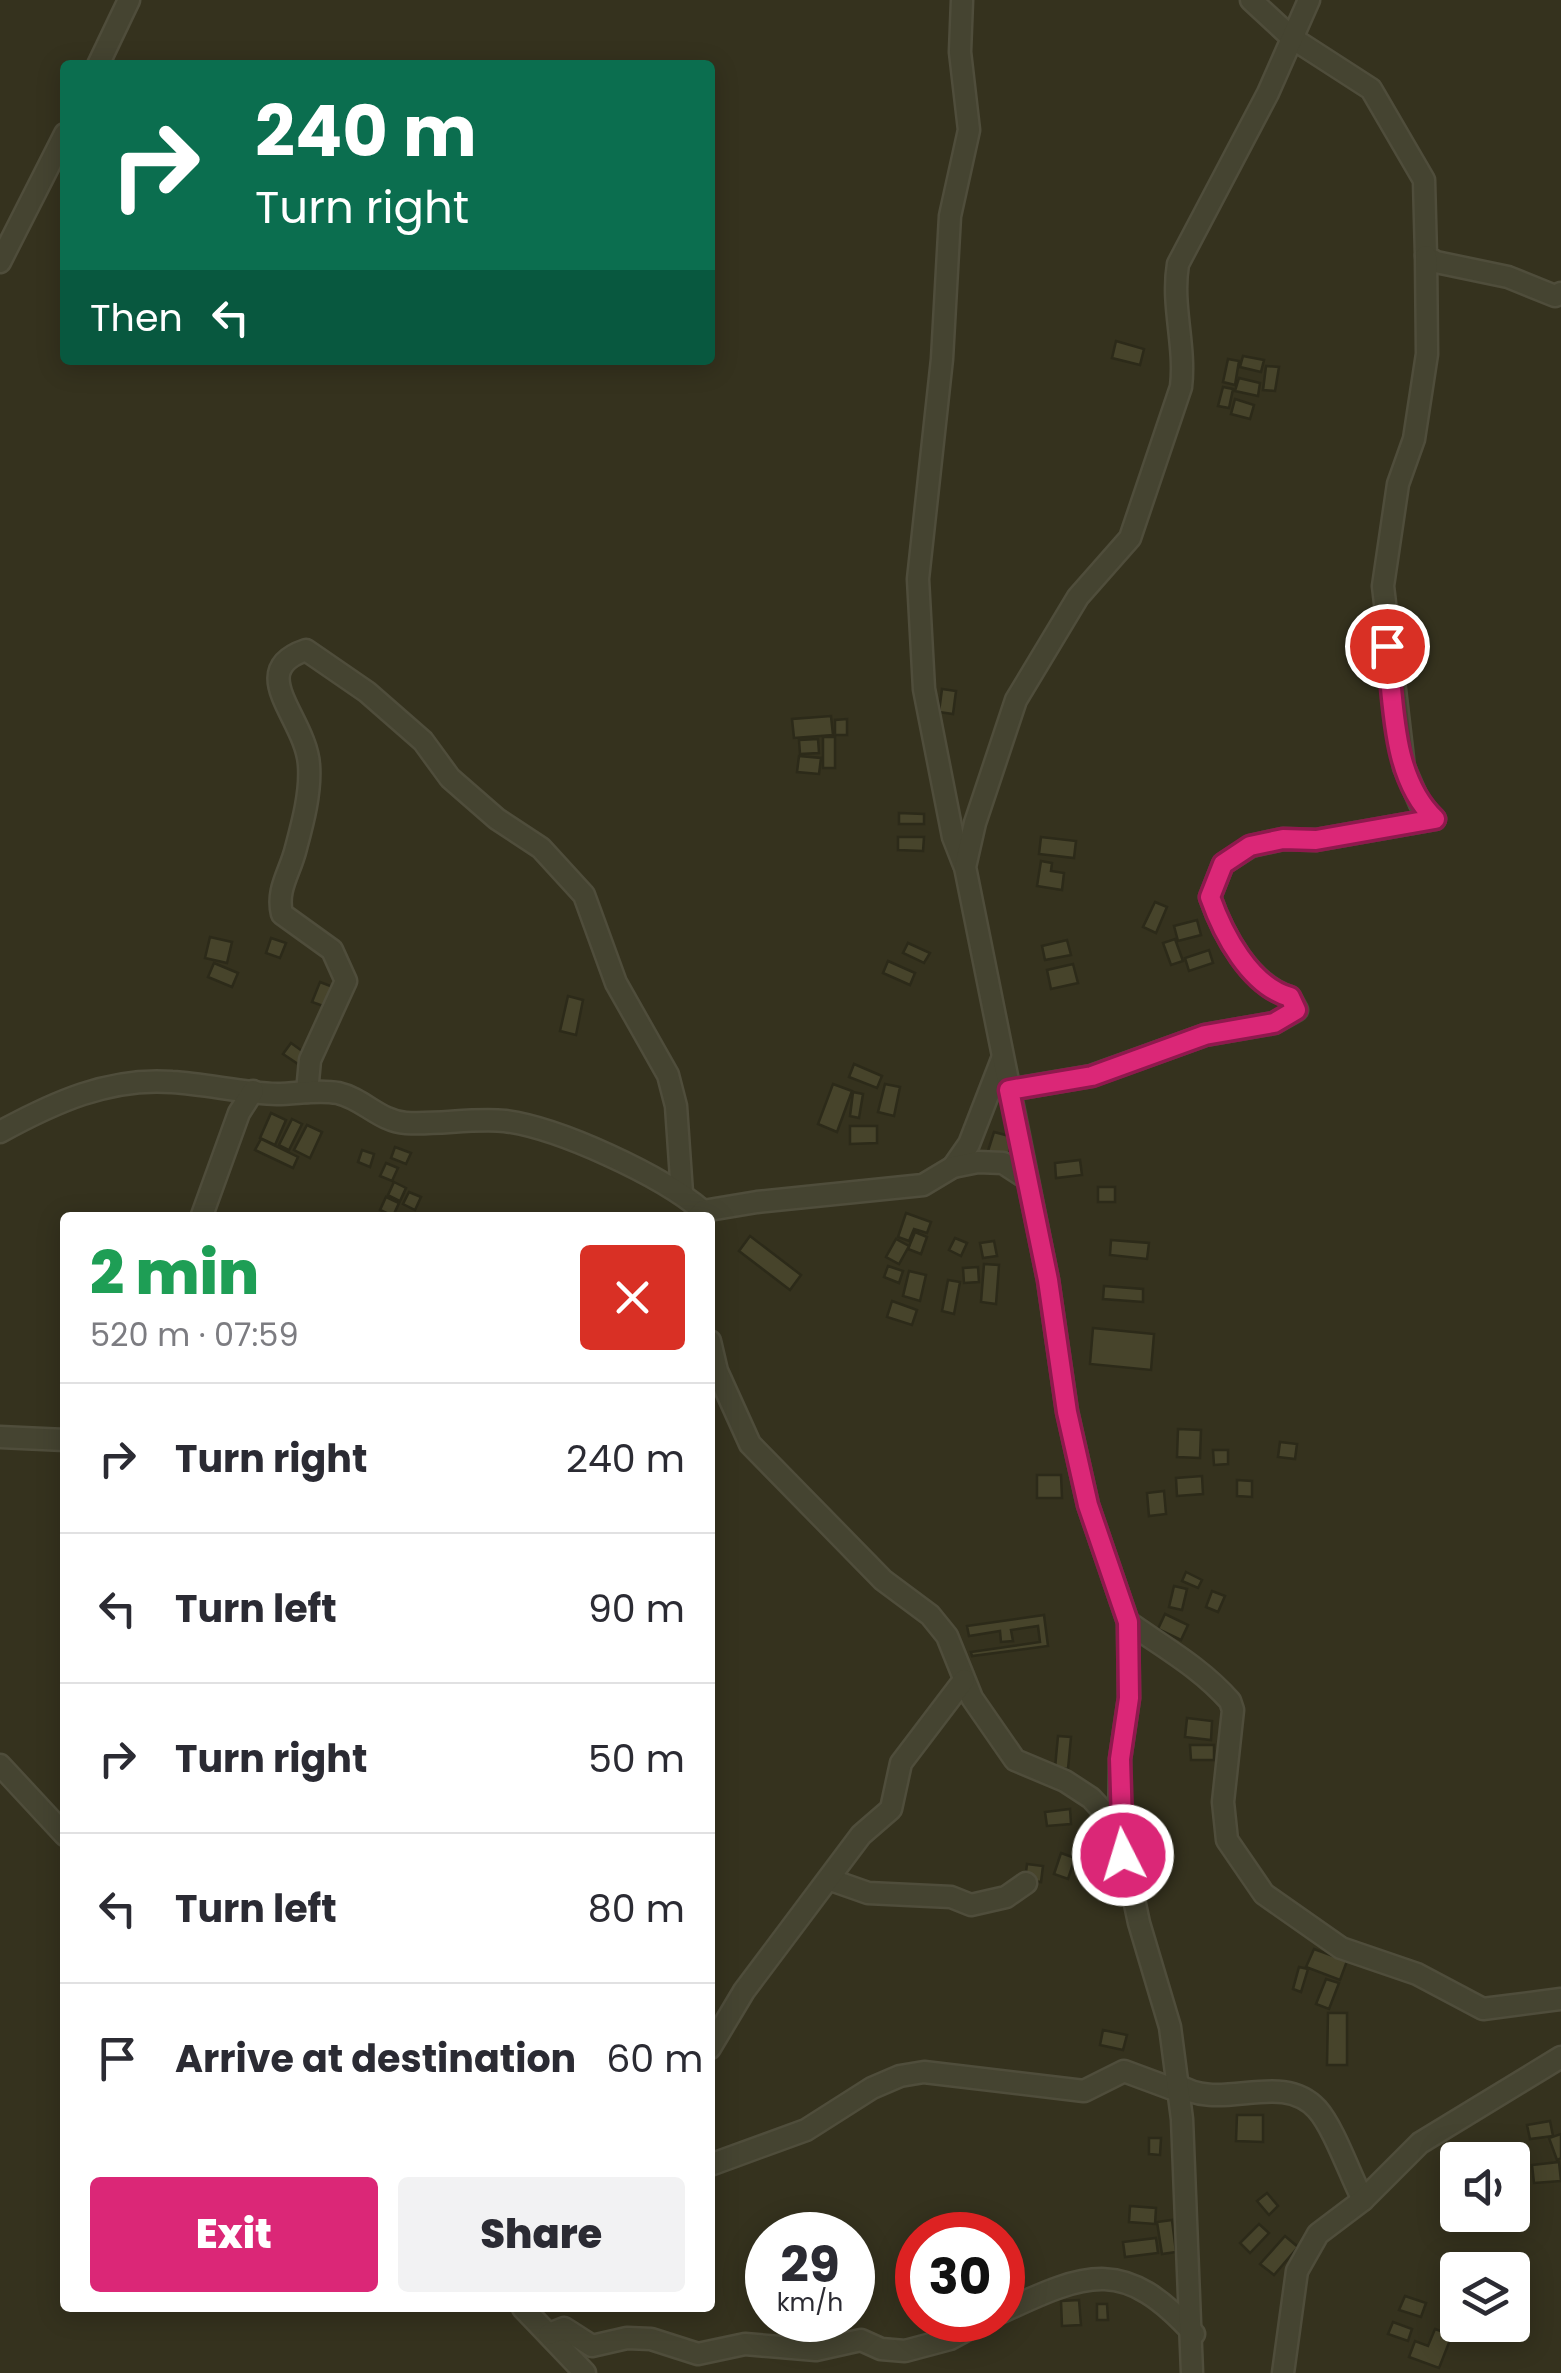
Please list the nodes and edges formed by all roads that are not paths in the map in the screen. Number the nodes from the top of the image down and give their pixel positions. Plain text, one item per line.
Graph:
1 (129, 0) edge
2 (962, 0) edge
3 (1251, 0) edge
4 (1309, 0) edge
5 (1292, 38) junction
6 (100, 60) edge
7 (60, 144) edge
8 (1426, 256) junction
9 (0, 262) edge
10 (1561, 293) edge
11 (965, 867) junction
12 (1003, 1057) junction
13 (1009, 1090) junction
14 (253, 1092) junction
15 (307, 1092) junction
16 (0, 1132) edge
17 (952, 1167) junction
18 (1026, 1178) junction
19 (682, 1193) junction
20 (202, 1212) edge
21 (698, 1212) edge
22 (715, 1212) edge
23 (715, 1362) edge
24 (60, 1428) edge
25 (0, 1436) edge
26 (37, 1438) junction
27 (60, 1440) edge
28 (1128, 1622) junction
29 (1152, 1642) junction
30 (1131, 1652) junction
31 (964, 1680) junction
32 (0, 1765) edge
33 (1119, 1828) junction
34 (60, 1829) edge
35 (831, 1880) junction
36 (1026, 1884) dead end
37 (1561, 1999) edge
38 (715, 2040) edge
39 (1561, 2057) edge
40 (1178, 2088) junction
41 (1202, 2098) junction
42 (1182, 2119) junction
43 (715, 2163) edge
44 (1362, 2200) junction
45 (1025, 2301) edge
46 (527, 2312) edge
47 (549, 2334) junction
48 (1194, 2334) junction
49 (939, 2342) edge
50 (585, 2373) edge
51 (1192, 2373) edge
52 (1283, 2373) edge

1 - 6 street
2 - 11 street
3 - 5 street
4 - 5 street
5 - 8 street
5 - 11 street
7 - 9 street
8 - 10 street
8 - 13 street
11 - 12 street
12 - 13 street
12 - 17 street
13 - 18 street
14 - 15 street
14 - 16 street
14 - 20 street
15 - 19 street
15 - 19 street
17 - 18 street
17 - 22 street
18 - 28 street
19 - 21 street
23 - 31 street
24 - 26 street
25 - 26 street
26 - 27 street
28 - 29 street
28 - 30 street
29 - 30 street
29 - 37 street
30 - 33 street
31 - 33 street
31 - 35 street
32 - 34 street
33 - 40 street
35 - 36 street
35 - 38 street
39 - 44 street
40 - 41 street
40 - 42 street
40 - 43 street
41 - 42 street
41 - 44 street
42 - 48 street
44 - 52 street
45 - 48 street
46 - 47 street
47 - 49 street
47 - 50 street
48 - 51 street

